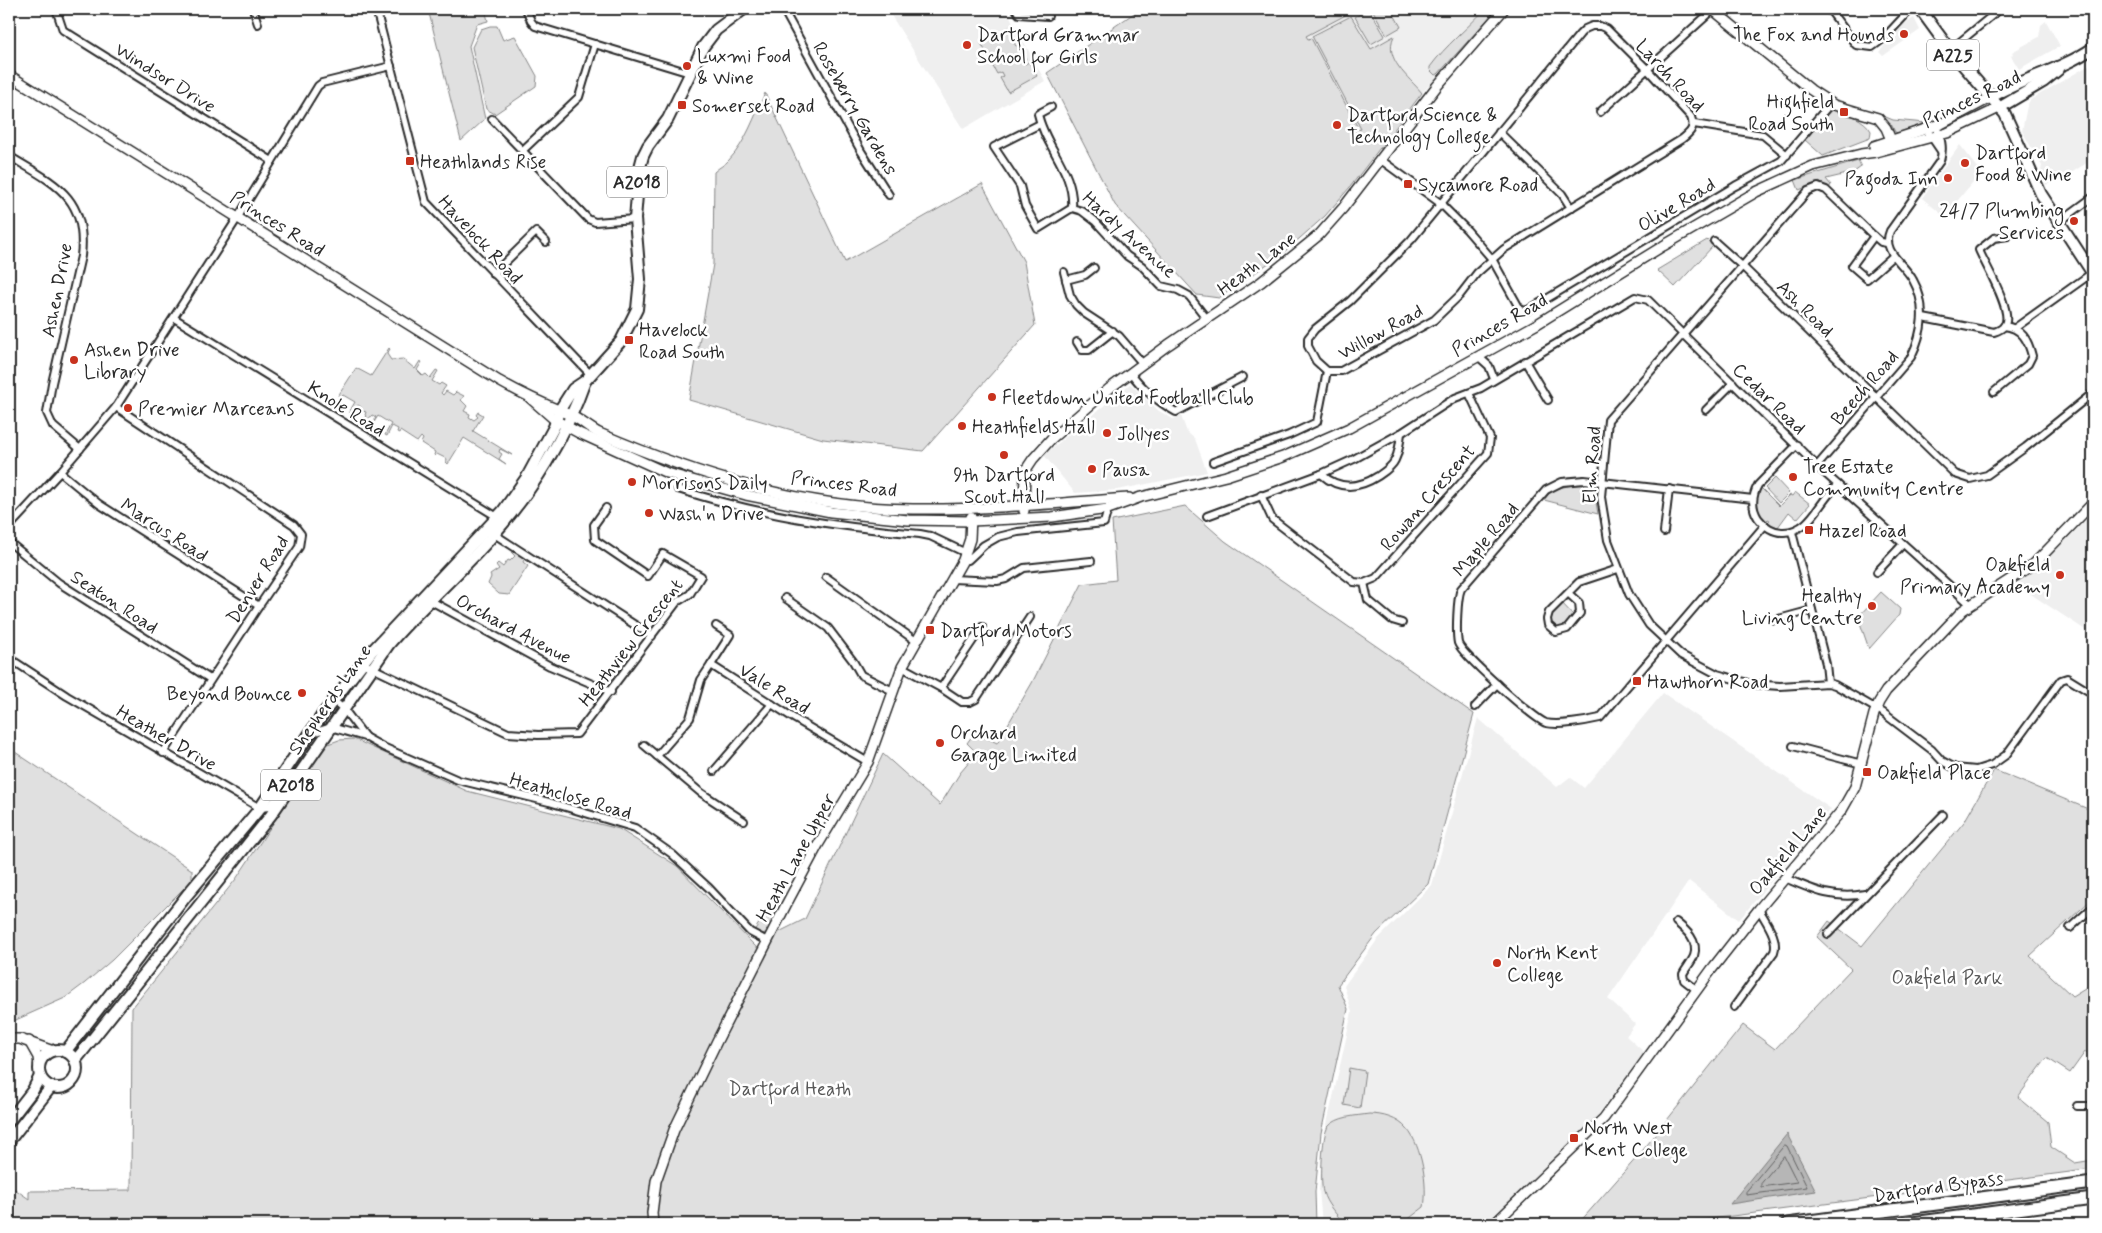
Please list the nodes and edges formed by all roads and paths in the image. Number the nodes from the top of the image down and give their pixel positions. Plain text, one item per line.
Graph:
1 (56, 9) edge
2 (252, 9) edge
3 (376, 9) edge
4 (526, 9) edge
5 (744, 9) edge
6 (783, 9) edge
7 (1016, 9) edge
8 (1504, 9) edge
9 (1712, 9) edge
10 (1797, 9) edge
11 (1802, 9) edge
12 (1829, 9) edge
13 (1911, 9) edge
14 (1920, 9) edge
15 (2000, 9) edge
16 (1048, 16) dead end
17 (258, 24) dead end
18 (1592, 26) joint
19 (595, 44) junction
20 (2093, 48) edge
21 (1950, 50) junction
22 (391, 66) junction
23 (2062, 66) junction
24 (1648, 69) junction
25 (690, 73) junction
26 (9, 75) edge
27 (1990, 98) junction
28 (1832, 103) junction
29 (1051, 107) dead end
30 (1998, 108) junction
31 (1600, 112) dead end
32 (492, 118) dead end
33 (1040, 124) junction
34 (1694, 124) junction
35 (1936, 126) junction
36 (1926, 129) junction
37 (1498, 132) junction
38 (1935, 137) junction
39 (1888, 145) junction
40 (523, 150) junction
41 (1787, 155) junction
42 (9, 156) edge
43 (272, 160) junction
44 (1381, 160) junction
45 (889, 195) dead end
46 (2093, 197) edge
47 (1440, 203) junction
48 (1072, 208) junction
49 (1571, 208) junction
50 (237, 218) junction
51 (635, 219) junction
52 (2059, 222) junction
53 (1874, 236) junction
54 (2008, 236) dead end
55 (1714, 241) dead end
56 (546, 242) dead end
57 (1887, 243) junction
58 (1893, 256) junction
59 (1492, 259) junction
60 (1742, 266) junction
61 (1094, 268) dead end
62 (1064, 272) dead end
63 (493, 274) junction
64 (2093, 274) edge
65 (1066, 280) junction
66 (174, 318) junction
67 (1923, 318) junction
68 (1207, 319) junction
69 (2004, 326) junction
70 (2014, 328) junction
71 (1113, 331) junction
72 (1682, 334) junction
73 (1077, 342) dead end
74 (1479, 357) junction
75 (1525, 361) junction
76 (1143, 364) junction
77 (1327, 372) junction
78 (1131, 373) junction
79 (1243, 377) dead end
80 (588, 378) junction
81 (1494, 379) junction
82 (1733, 383) junction
83 (1994, 392) dead end
84 (1469, 393) junction
85 (2093, 393) edge
86 (1875, 397) junction
87 (1548, 400) dead end
88 (116, 407) junction
89 (1706, 410) dead end
90 (557, 416) junction
91 (569, 420) junction
92 (1401, 433) junction
93 (1797, 445) junction
94 (80, 450) junction
95 (1213, 462) dead end
96 (1817, 466) junction
97 (60, 472) junction
98 (1321, 474) junction
99 (680, 477) junction
100 (1602, 481) junction
101 (1838, 485) junction
102 (1669, 489) junction
103 (1261, 495) junction
104 (1141, 497) junction
105 (1753, 499) junction
106 (2093, 503) edge
107 (796, 505) junction
108 (1024, 507) junction
109 (606, 508) dead end
110 (972, 508) junction
111 (1108, 509) junction
112 (1208, 516) dead end
113 (501, 519) junction
114 (794, 519) junction
115 (1024, 519) junction
116 (971, 522) junction
117 (1765, 525) junction
118 (9, 527) edge
119 (491, 532) junction
120 (1664, 532) dead end
121 (1792, 532) junction
122 (9, 542) edge
123 (1903, 544) junction
124 (965, 556) junction
125 (1091, 561) dead end
126 (1618, 569) junction
127 (1877, 572) dead end
128 (826, 577) dead end
129 (952, 579) junction
130 (1364, 583) junction
131 (1568, 593) junction
132 (785, 598) dead end
133 (431, 601) junction
134 (1970, 604) junction
135 (259, 606) junction
136 (1812, 610) junction
137 (1030, 617) dead end
138 (1775, 620) dead end
139 (1402, 623) dead end
140 (716, 626) dead end
141 (982, 627) dead end
142 (652, 636) junction
143 (916, 641) junction
144 (1665, 641) junction
145 (9, 658) edge
146 (711, 665) junction
147 (367, 666) junction
148 (902, 666) junction
149 (210, 680) junction
150 (1828, 683) junction
151 (1497, 684) junction
152 (942, 688) junction
153 (893, 691) junction
154 (610, 692) junction
155 (2093, 694) edge
156 (333, 701) junction
157 (772, 704) junction
158 (344, 708) junction
159 (1476, 708) dead end
160 (1876, 709) junction
161 (330, 727) junction
162 (309, 734) junction
163 (365, 737) junction
164 (644, 745) dead end
165 (1793, 746) dead end
166 (163, 752) junction
167 (656, 756) junction
168 (868, 762) junction
169 (1862, 764) junction
170 (302, 768) junction
171 (714, 771) dead end
172 (260, 808) junction
173 (1944, 815) dead end
174 (744, 821) dead end
175 (1785, 878) junction
176 (1866, 894) junction
177 (2093, 907) edge
178 (1759, 909) junction
179 (1676, 922) dead end
180 (2070, 928) dead end
181 (1828, 934) dead end
182 (767, 941) junction
183 (1697, 990) junction
184 (1734, 1007) dead end
185 (9, 1039) edge
186 (28, 1041) junction
187 (53, 1051) junction
188 (65, 1052) junction
189 (75, 1061) junction
190 (40, 1071) junction
191 (51, 1087) junction
192 (2077, 1106) dead end
193 (2093, 1106) edge
194 (9, 1121) edge
195 (9, 1141) edge
196 (2093, 1182) edge
197 (2093, 1198) edge
198 (653, 1224) edge
199 (1494, 1224) edge
200 (1787, 1224) edge
201 (1905, 1224) edge

1 - 43 street, Windsor Drive
2 - 17 street
3 - 22 street, Havelock Road
4 - 19 street
5 - 25 main road, Shepherds Lane / A2018
6 - 45 street, Roseberry Gardens
7 - 16 street
8 - 44 main road, Heath Lane
9 - 24 street
9 - 28 main road
10 - 11 street
12 - 13 street
14 - 21 main road, A225
15 - 21 street
18 - 24 street, Larch Road
18 - 37 street, Willow Road
19 - 25 street
19 - 40 street
20 - 23 main road, Princes Road
21 - 27 main road, A225
22 - 43 street
22 - 63 street, Havelock Road
23 - 27 main road, Princes Road
23 - 30 main road, Princes Road
24 - 31 street
24 - 34 street, Larch Road
25 - 51 main road, Shepherds Lane / A2018
26 - 50 main road, Princes Road
27 - 30 main road, A225
27 - 35 main road, Princes Road
28 - 39 main road
28 - 41 street, Olive Road
29 - 33 street
30 - 38 main road, Princes Road
30 - 52 main road, A225
32 - 40 street
33 - 48 street, Hardy Avenue
33 - 48 street
34 - 41 street, Larch Road
34 - 49 street, Willow Road
35 - 36 main road, Princes Road
35 - 38 street
36 - 38 street
36 - 39 main road, Princes Road
37 - 47 street, Willow Road
37 - 49 street
38 - 39 main road, Princes Road
38 - 57 street
39 - 74 main road, Princes Road
40 - 51 street
41 - 59 street, Olive Road
42 - 94 street, Ashen Drive
43 - 50 street
44 - 47 street
44 - 68 main road, Heath Lane
46 - 52 street
47 - 59 street
47 - 77 street, Willow Road
48 - 68 street, Hardy Avenue
49 - 59 street, Willow Road
50 - 66 street
50 - 90 main road, Princes Road
51 - 80 main road, Shepherds Lane / A2018
52 - 64 main road, A225
53 - 57 street, Elm Road
53 - 58 street
53 - 60 street, Elm Road
54 - 69 street
55 - 60 street, Ash Road
56 - 63 street
57 - 58 street, Beech Road
58 - 67 street, Beech Road
59 - 77 street, Willow Road
60 - 72 street, Elm Road
60 - 86 street, Ash Road
61 - 65 street
62 - 65 street
63 - 80 street, Havelock Road
64 - 70 street
65 - 71 street
66 - 88 street
66 - 113 street, Knole Road
67 - 69 street
67 - 86 street, Beech Road
68 - 76 main road, Heath Lane
69 - 70 street
70 - 83 street
71 - 73 street
71 - 76 street
72 - 75 street, Cedar Road
72 - 82 street, Cedar Road
72 - 100 street, Elm Road
74 - 81 street
74 - 104 main road, Princes Road
75 - 81 street, Cedar Road
75 - 87 street
76 - 78 main road, Heath Lane
77 - 95 street
78 - 79 street
78 - 108 main road, Heath Lane
80 - 90 main road, Shepherds Lane / A2018
80 - 91 main road, Shepherds Lane / A2018
81 - 84 street, Cedar Road
82 - 89 street
82 - 93 street, Cedar Road
84 - 92 street, Cedar Road
84 - 130 street, Rowan Crescent
85 - 86 street, Ash Road
86 - 96 street, Beech Road
88 - 94 street
88 - 135 street, Denver Road
90 - 91 main road, Princes Road
90 - 113 main road, Shepherds Lane / A2018
91 - 99 main road, Princes Road
91 - 110 main road, Princes Road
91 - 113 main road, Shepherds Lane / A2018
92 - 98 street, Cedar Road
92 - 98 street
93 - 96 street, Cedar Road
93 - 105 street
94 - 97 street
96 - 101 street, Cedar Road
97 - 118 street
97 - 135 street, Marcus Road
98 - 103 street, Cedar Road
99 - 107 main road, Princes Road
99 - 114 street
100 - 102 street, Maple Road
100 - 126 street, Elm Road
100 - 151 street, Maple Road
101 - 121 street
101 - 123 street, Cedar Road
102 - 105 street, Maple Road
102 - 120 street
103 - 112 street, Cedar Road
103 - 130 street
104 - 108 main road, Princes Road
104 - 111 main road, Princes Road
105 - 117 street
106 - 134 main road, Oakfield Lane
107 - 114 street, Princes Road
107 - 116 main road, Princes Road
108 - 110 main road, Princes Road
108 - 115 main road, Heath Lane
109 - 142 street, Heathview Crescent
110 - 116 main road, Heath Lane Upper
111 - 115 main road, Princes Road
111 - 124 street, Princes Road
113 - 119 main road, Shepherds Lane / A2018
114 - 124 street
115 - 116 main road, Princes Road
116 - 124 main road, Heath Lane Upper
117 - 121 street
117 - 144 street
119 - 133 main road, Shepherds Lane / A2018
119 - 142 street
119 - 147 main road, Shepherds Lane / A2018
121 - 136 street
122 - 149 street, Seaton Road
123 - 127 street
123 - 134 street, Cedar Road
124 - 129 main road, Heath Lane Upper
125 - 129 street
126 - 131 street
126 - 144 street, Elm Road
128 - 143 street
129 - 143 main road, Heath Lane Upper
130 - 139 street
131 - 131 street
132 - 153 street
133 - 147 main road, Shepherds Lane / A2018
133 - 154 street, Orchard Avenue
134 - 160 main road, Oakfield Lane
135 - 149 street, Denver Road
136 - 138 street
136 - 150 street
137 - 152 street
140 - 146 street, Vale Road
141 - 152 street
142 - 154 street, Heathview Crescent
143 - 148 main road, Heath Lane Upper
144 - 150 street, Elm Road
144 - 151 street, Maple Road
145 - 166 street, Heather Drive
146 - 157 street, Vale Road
146 - 167 street
147 - 154 street, Heathview Crescent
147 - 156 main road, Shepherds Lane / A2018
147 - 158 main road, Shepherds Lane / A2018
148 - 152 street
148 - 153 main road, Heath Lane Upper
149 - 166 street, Denver Road
150 - 160 street, Elm Road
151 - 159 street
153 - 168 main road, Heath Lane Upper
155 - 160 street, Elm Road
156 - 158 street, Heathclose Road
156 - 162 main road, Shepherds Lane / A2018
157 - 168 street, Vale Road
157 - 171 street
158 - 161 main road, Shepherds Lane / A2018
158 - 163 street, Heathclose Road
160 - 169 main road, Oakfield Lane
161 - 162 street
161 - 163 street, Heathclose Road
161 - 170 main road, Shepherds Lane / A2018
162 - 172 main road, Shepherds Lane / A2018
163 - 182 street, Heathclose Road
164 - 167 street
165 - 169 street
166 - 172 street, Heather Drive
167 - 174 street
168 - 182 main road, Heath Lane Upper
169 - 175 main road, Oakfield Lane
170 - 172 street
170 - 189 main road, Shepherds Lane / A2018
172 - 188 main road, Shepherds Lane / A2018
173 - 176 street
175 - 176 street
175 - 178 main road, Oakfield Lane
176 - 181 street
177 - 180 street
178 - 183 main road, Oakfield Lane
178 - 184 street
179 - 183 street
182 - 198 main road, Heath Lane Upper
183 - 199 main road, Oakfield Lane
185 - 186 main road
186 - 187 main road
186 - 190 main road
187 - 188 main road
187 - 190 main road
188 - 189 main road
189 - 191 main road, Shepherds Lane / A2018
190 - 191 main road
190 - 194 main road
191 - 195 main road
192 - 193 street
196 - 200 highway, Dartford Bypass
197 - 201 highway, Dartford Bypass

